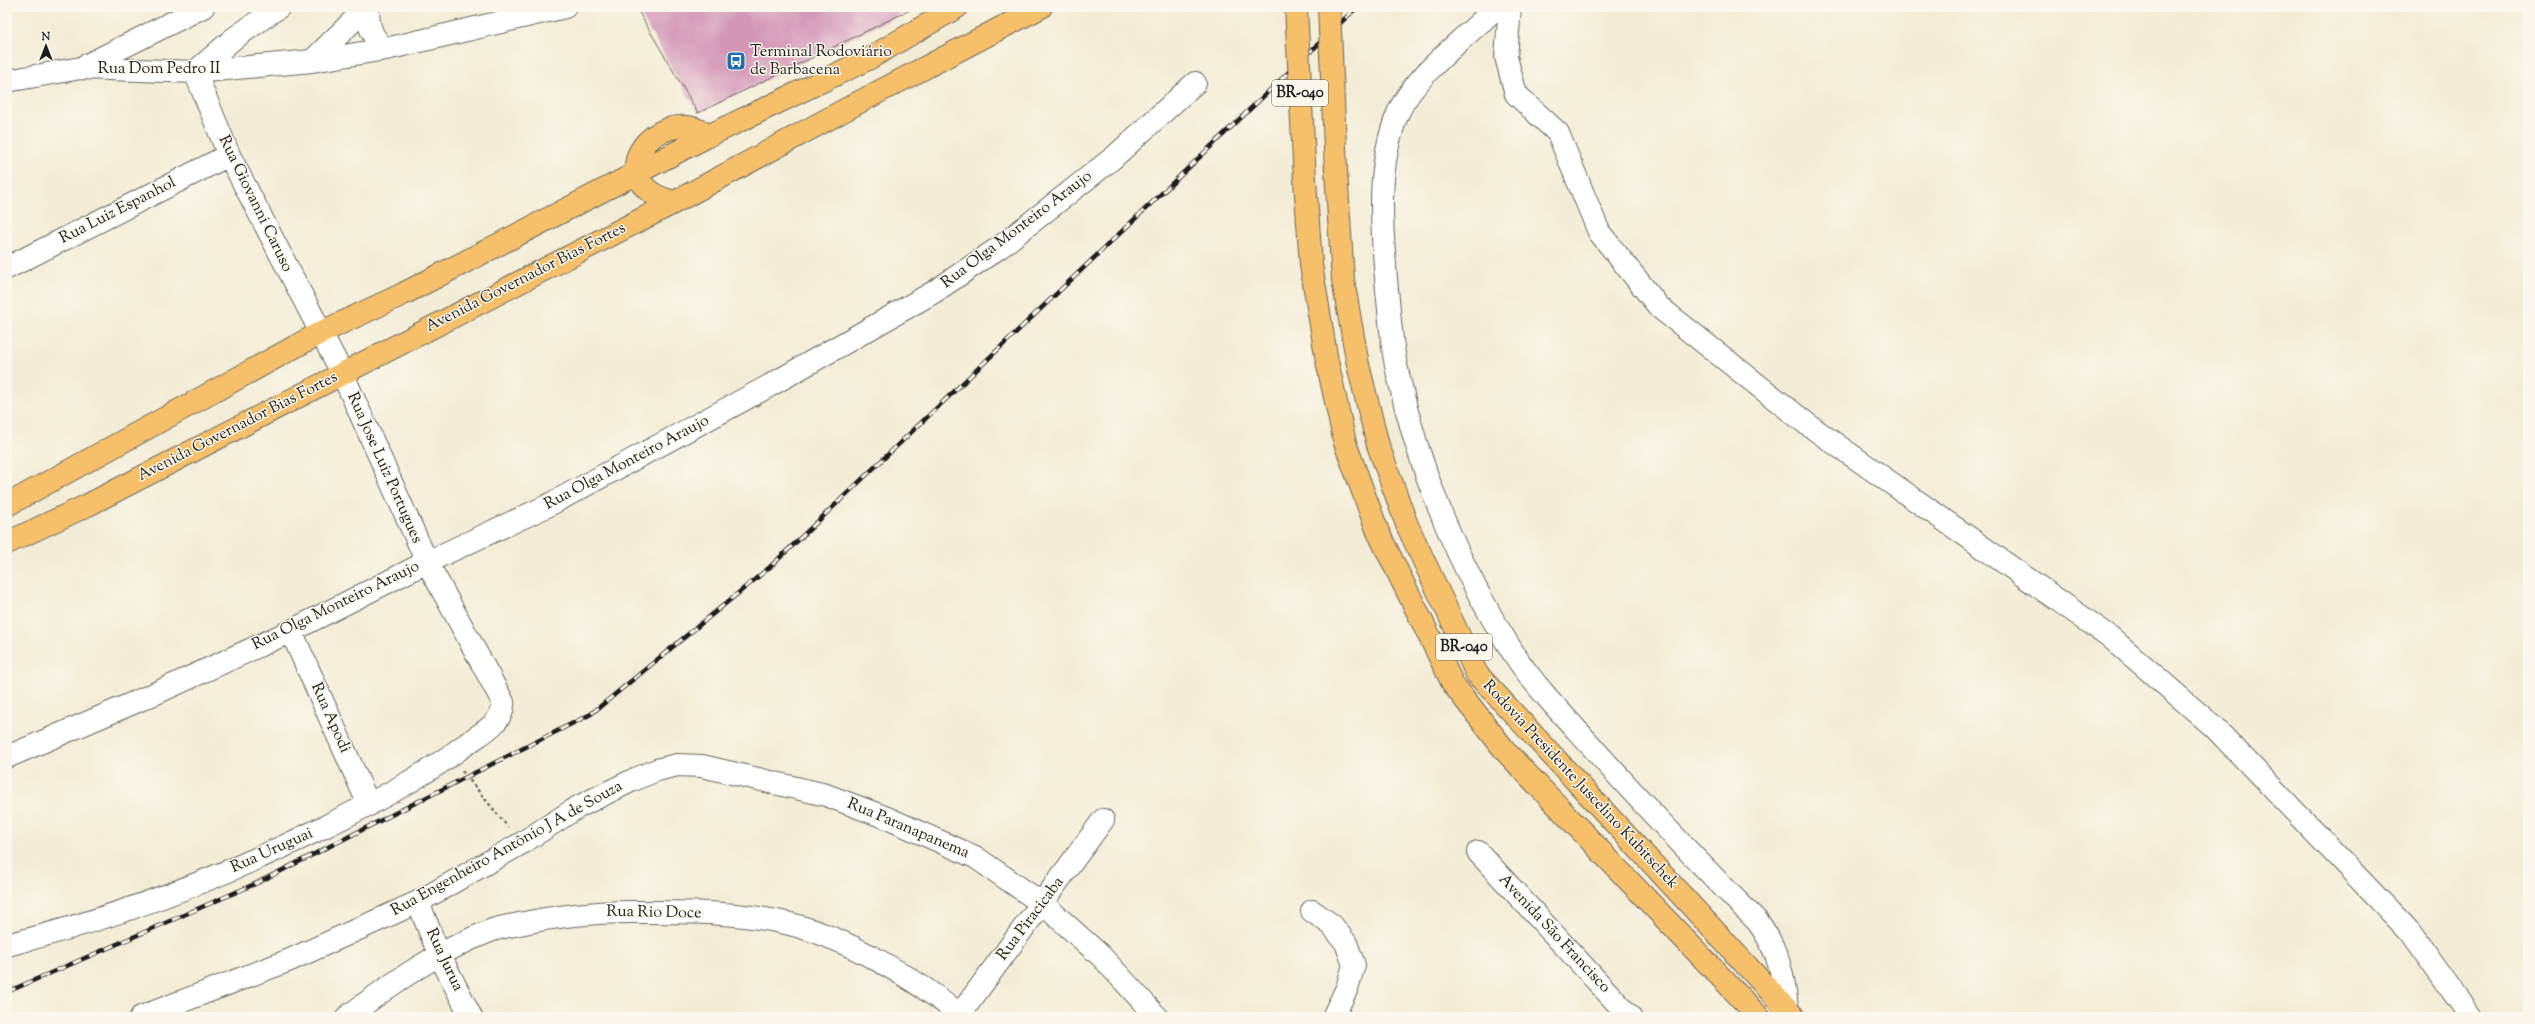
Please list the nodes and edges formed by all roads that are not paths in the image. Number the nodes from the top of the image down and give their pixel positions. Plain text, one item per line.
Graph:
1 (203, 7) edge
2 (279, 7) edge
3 (367, 7) edge
4 (565, 7) edge
5 (957, 7) edge
6 (1041, 7) edge
7 (1296, 7) edge
8 (1329, 7) edge
9 (1497, 7) edge
10 (1510, 7) edge
11 (386, 49) junction
12 (312, 61) junction
13 (81, 68) junction
14 (195, 72) junction
15 (7, 81) edge
16 (1194, 83) dead end
17 (229, 155) junction
18 (635, 174) junction
19 (675, 202) junction
20 (7, 268) edge
21 (320, 333) junction
22 (342, 374) junction
23 (13, 502) edge
24 (38, 528) junction
25 (7, 543) edge
26 (427, 562) junction
27 (291, 631) junction
28 (503, 702) joint
29 (7, 757) edge
30 (746, 775) joint
31 (369, 805) junction
32 (1103, 820) dead end
33 (1478, 852) dead end
34 (418, 902) junction
35 (1043, 904) junction
36 (1312, 911) dead end
37 (7, 945) edge
38 (439, 954) junction
39 (1790, 1013) edge
40 (960, 1016) edge
41 (141, 1017) edge
42 (347, 1017) edge
43 (470, 1017) edge
44 (1157, 1017) edge
45 (1333, 1017) edge
46 (1630, 1017) edge
47 (1759, 1017) edge
48 (2471, 1017) edge

1 - 13 street
2 - 14 street
3 - 11 street
3 - 12 street
4 - 11 street, Rua Dom Pedro II
5 - 18 main road
6 - 19 main road, Avenida Governador Bias Fortes
7 - 47 main road, Rodovia Presidente Juscelino Kubitschek / BR-040, bridge
8 - 39 main road, Rodovia Presidente Juscelino Kubitschek / BR-040, bridge
9 - 39 street
10 - 48 street
11 - 12 street, Rua Dom Pedro II
12 - 14 street, Rua Dom Pedro II
13 - 14 street, Rua Dom Pedro II
13 - 15 street, Rua Dom Pedro II
14 - 17 street, Rua Giovanni Caruso
16 - 26 street, Rua Olga Monteiro Araujo
17 - 20 street, Rua Luiz Espanhol
17 - 21 street, Rua Giovanni Caruso
18 - 19 main road
18 - 21 main road
19 - 22 main road, Avenida Governador Bias Fortes
21 - 22 street, Rua Giovanni Caruso
21 - 23 main road
22 - 24 main road, Avenida Governador Bias Fortes
22 - 26 street, Rua Jose Luiz Portugues
23 - 24 main road
24 - 25 main road, Avenida Governador Bias Fortes
26 - 27 street, Rua Olga Monteiro Araujo
26 - 28 street, Rua Jose Luiz Portugues
27 - 29 street, Rua Olga Monteiro Araujo
27 - 31 street, Rua Apodi
28 - 31 street, Rua Uruguai
30 - 34 street, Rua Engenheiro Antônio J A de Souza
30 - 35 street, Rua Paranapanema
31 - 37 street, Rua Uruguai
32 - 35 street, Rua Piracicaba
33 - 46 street, Avenida São Francisco
34 - 38 street, Rua Jurua
34 - 41 street, Rua Engenheiro Antônio J A de Souza
35 - 40 street, Rua Piracicaba
35 - 44 street, Rua Paranapanema
36 - 45 street
38 - 40 street, Rua Rio Doce
38 - 42 street, Rua Rio Doce
38 - 43 street, Rua Jurua

